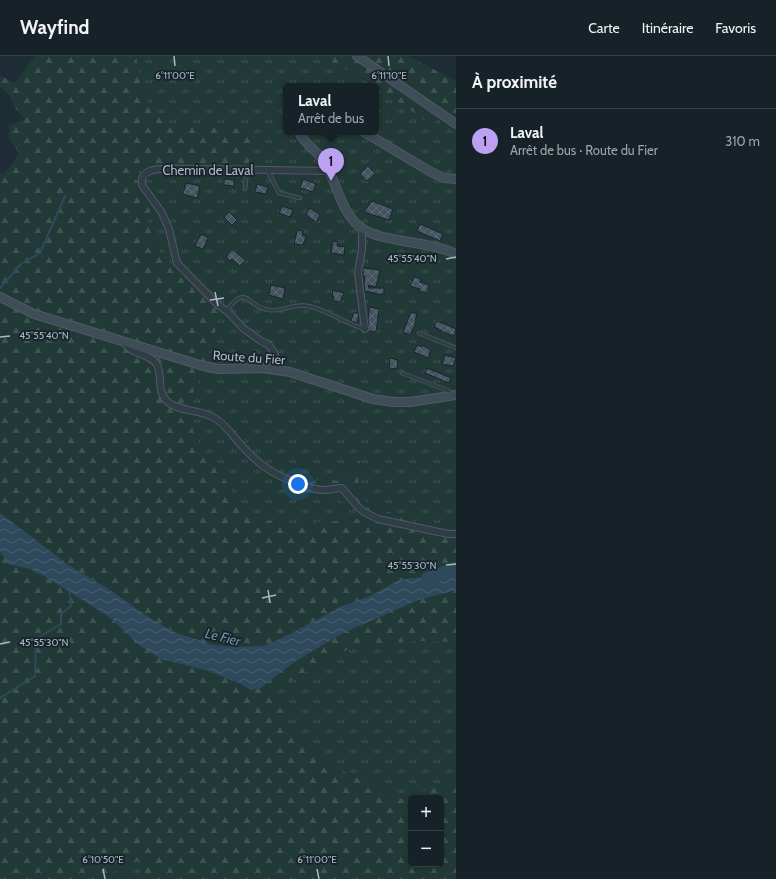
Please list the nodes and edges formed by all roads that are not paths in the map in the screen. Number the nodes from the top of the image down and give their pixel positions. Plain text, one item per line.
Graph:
1 (357, 56) edge
2 (456, 124) edge
3 (301, 135) edge
4 (369, 135) edge
5 (247, 169) junction
6 (267, 169) junction
7 (330, 171) junction
8 (456, 179) edge
9 (244, 189) dead end
10 (300, 198) dead end
11 (362, 228) junction
12 (456, 254) edge
13 (0, 296) edge
14 (226, 311) junction
15 (365, 329) joint
16 (419, 333) dead end
17 (122, 341) junction
18 (456, 348) edge
19 (274, 369) junction
20 (402, 373) dead end
21 (454, 395) edge
22 (456, 534) edge

1 - 2 main road
3 - 7 main road
4 - 8 main road
5 - 6 street, Chemin de Laval
5 - 9 lane
5 - 14 street, Chemin de Laval
6 - 7 street, Chemin de Laval
6 - 10 lane
7 - 11 main road
11 - 12 main road
11 - 15 street
13 - 17 main road, Route du Fier
14 - 15 lane
14 - 19 street, Chemin de Laval
16 - 18 lane
17 - 19 main road, Route du Fier
17 - 22 street
19 - 21 main road, Route du Fier
20 - 21 lane

